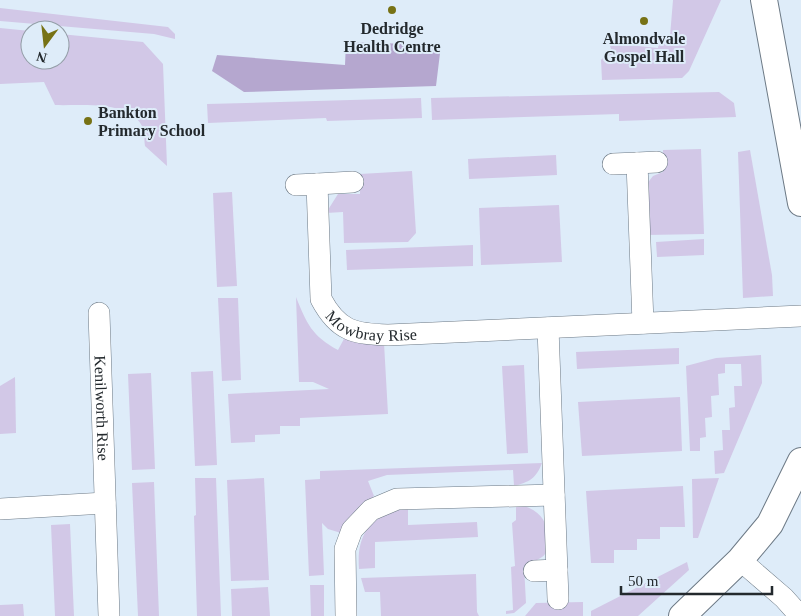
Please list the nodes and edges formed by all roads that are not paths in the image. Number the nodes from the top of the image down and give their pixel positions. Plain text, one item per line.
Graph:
1 (764, 0) edge
2 (613, 164) dead end
3 (353, 182) dead end
4 (801, 203) edge
5 (99, 313) dead end
6 (801, 316) edge
7 (643, 324) junction
8 (548, 328) junction
9 (801, 462) edge
10 (554, 495) junction
11 (105, 503) junction
12 (0, 509) edge
13 (740, 560) junction
14 (558, 570) junction
15 (534, 571) dead end
16 (558, 599) dead end
17 (109, 616) edge
18 (346, 616) edge
19 (682, 616) edge
20 (800, 616) edge

1 - 4 street
2 - 7 street
3 - 8 street, Mowbray Rise
5 - 11 street, Kenilworth Rise
6 - 7 street, Mowbray Rise
7 - 8 street, Mowbray Rise
8 - 10 street
9 - 13 street
10 - 14 street
10 - 18 street
11 - 12 street
11 - 17 street, Kenilworth Rise
13 - 19 street
13 - 20 street
14 - 15 street
14 - 16 street

